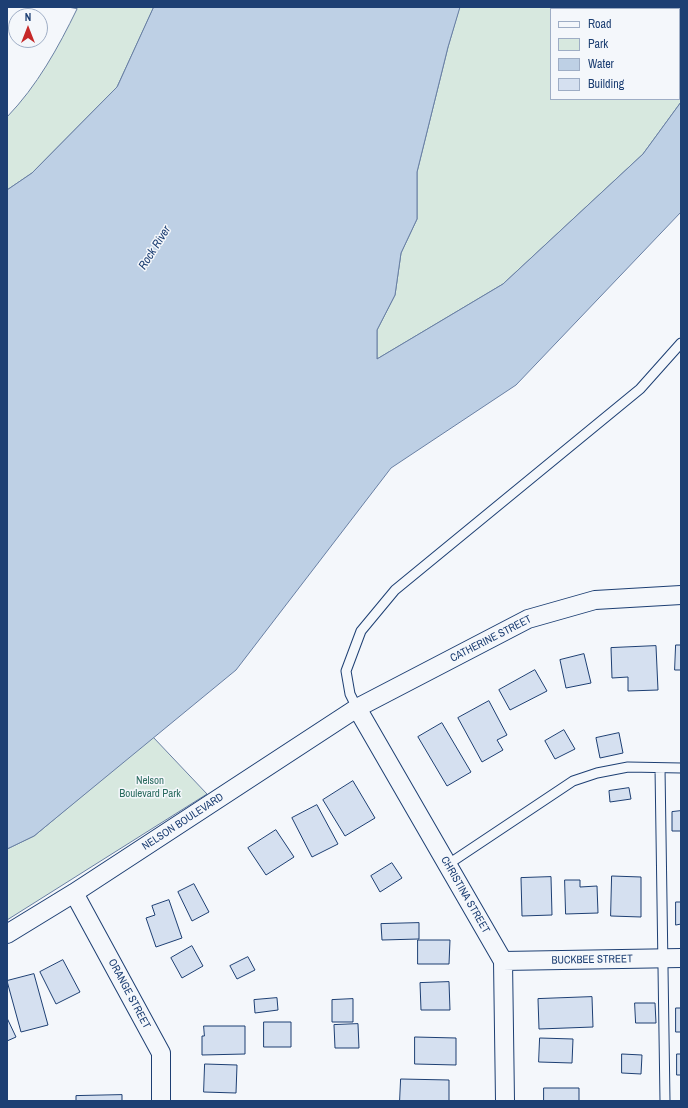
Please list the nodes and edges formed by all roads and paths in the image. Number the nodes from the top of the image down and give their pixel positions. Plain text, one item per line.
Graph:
1 (681, 343) edge
2 (681, 595) edge
3 (357, 708) junction
4 (660, 768) junction
5 (681, 768) edge
6 (448, 866) junction
7 (74, 893) junction
8 (7, 934) edge
9 (663, 958) junction
10 (681, 958) edge
11 (503, 962) junction
12 (161, 1101) edge
13 (505, 1101) edge
14 (665, 1101) edge

1 - 3 lane
2 - 3 street, CATHERINE STREET
3 - 6 street, CHRISTINA STREET
3 - 7 street, NELSON BOULEVARD
4 - 5 lane
4 - 6 lane
4 - 9 lane
6 - 11 street, CHRISTINA STREET
7 - 8 street, NELSON BOULEVARD
7 - 12 street, ORANGE STREET
9 - 10 street, BUCKBEE STREET
9 - 11 street, BUCKBEE STREET
9 - 14 lane
11 - 13 street, CHRISTINA STREET

